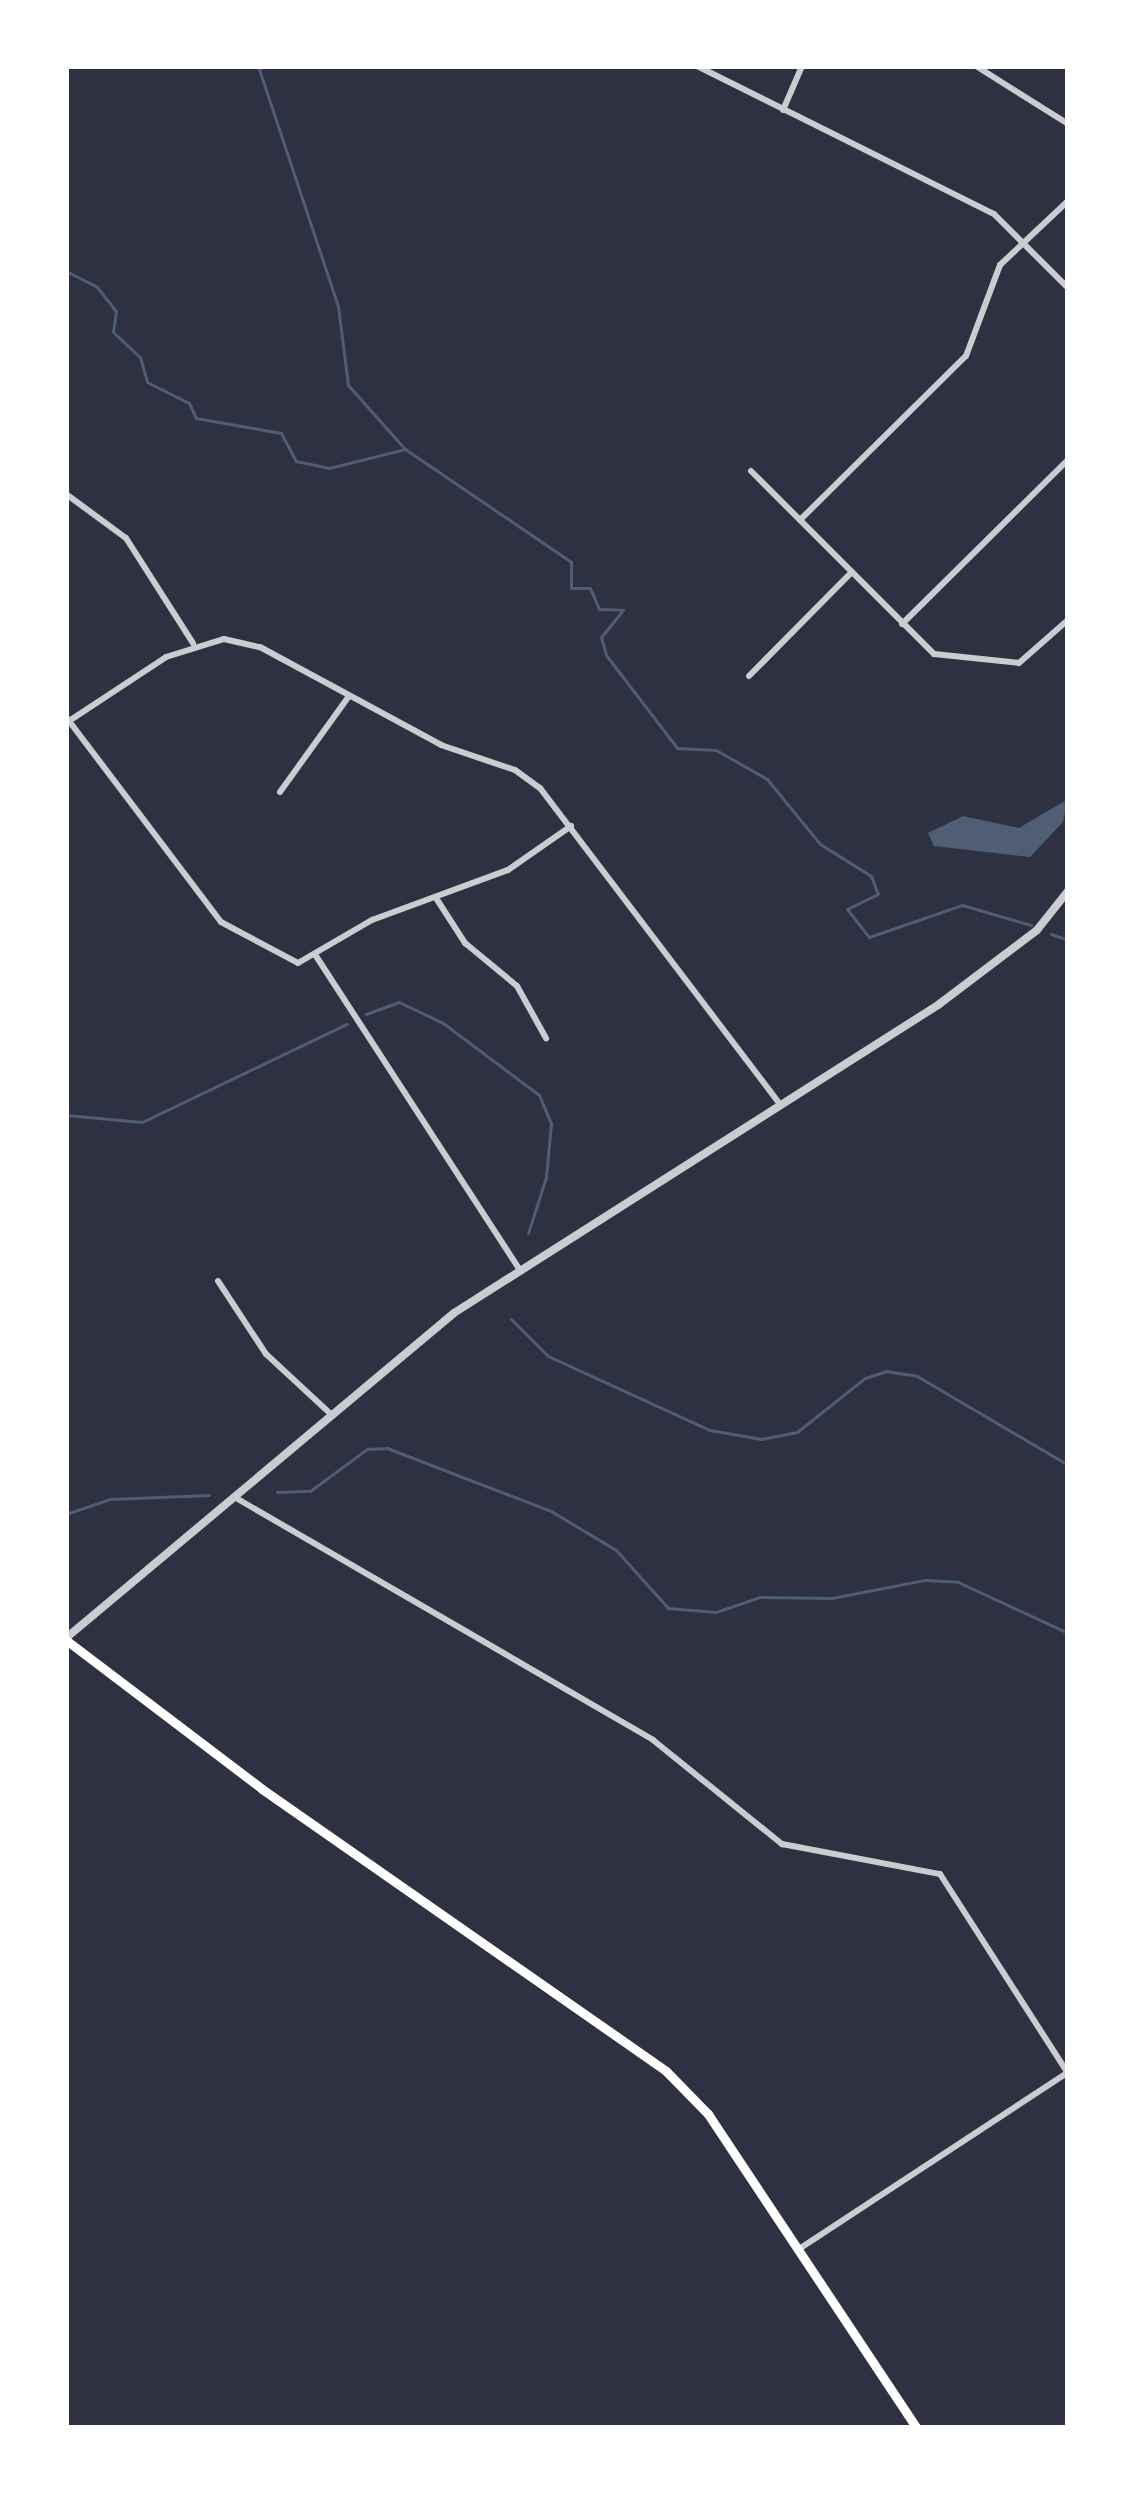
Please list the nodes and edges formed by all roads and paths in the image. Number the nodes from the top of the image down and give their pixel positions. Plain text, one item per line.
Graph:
1 (698, 66) edge
2 (802, 66) edge
3 (976, 66) edge
4 (784, 110) junction
5 (1068, 124) edge
6 (1068, 201) edge
7 (1024, 243) junction
8 (1068, 288) edge
9 (1068, 460) edge
10 (752, 471) dead end
11 (66, 494) edge
12 (800, 520) junction
13 (852, 572) junction
14 (1068, 620) edge
15 (902, 624) junction
16 (193, 643) junction
17 (748, 676) dead end
18 (350, 696) junction
19 (68, 719) edge
20 (280, 792) dead end
21 (571, 826) junction
22 (1068, 891) edge
23 (436, 898) junction
24 (316, 956) junction
25 (546, 1038) dead end
26 (780, 1104) junction
27 (519, 1269) junction
28 (218, 1280) dead end
29 (333, 1416) junction
30 (236, 1498) junction
31 (66, 1640) edge
32 (1068, 2072) edge
33 (799, 2249) junction
34 (917, 2428) edge

1 - 4 street
2 - 4 street
3 - 5 street
4 - 7 street
6 - 7 street
7 - 8 street
7 - 12 street
9 - 15 street
10 - 12 street
11 - 16 street
12 - 13 street
13 - 15 street
13 - 17 street
14 - 15 street
16 - 18 street
16 - 19 street
18 - 20 street
18 - 21 street
19 - 24 street
21 - 23 street
21 - 26 street
22 - 26 street
23 - 24 street
23 - 25 street
24 - 27 street
26 - 27 street
27 - 29 street
28 - 29 street
29 - 30 street
30 - 31 street
30 - 32 street
31 - 33 main road
32 - 33 street
33 - 34 main road

